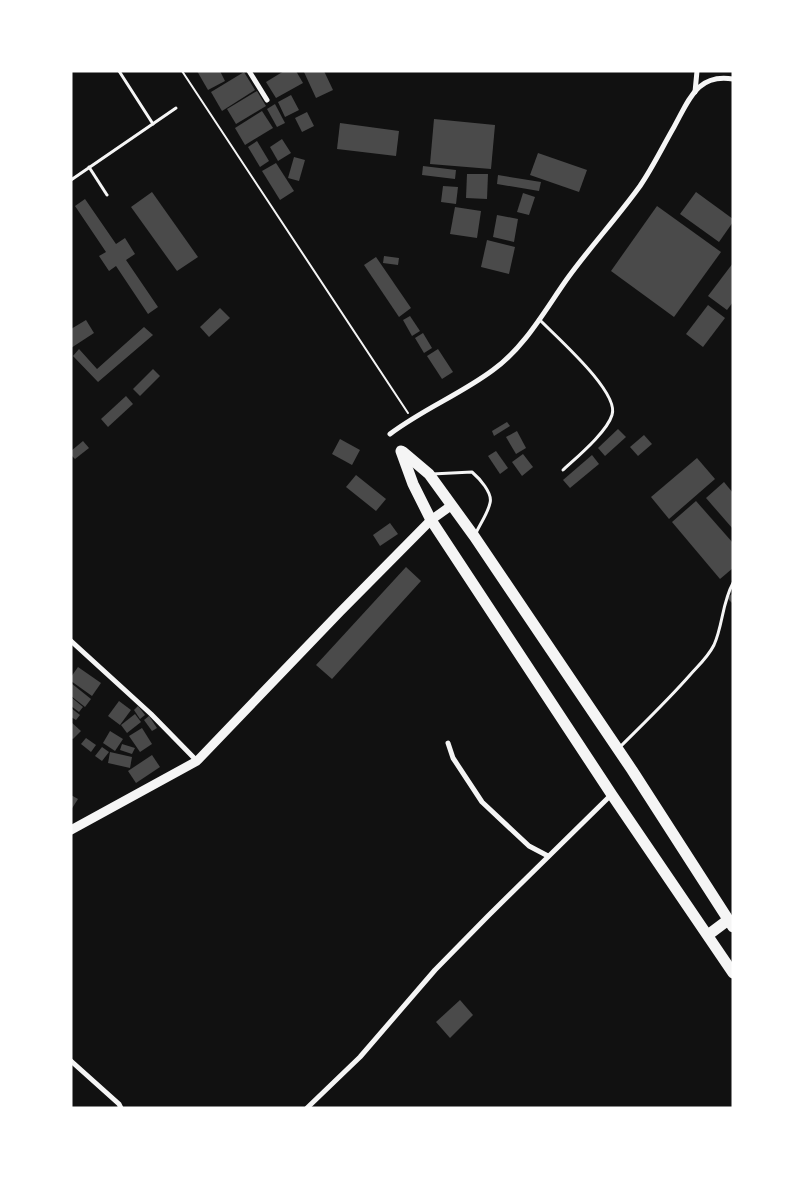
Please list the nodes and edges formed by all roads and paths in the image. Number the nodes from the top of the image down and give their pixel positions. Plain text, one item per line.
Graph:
1 (119, 71) edge
2 (182, 71) edge
3 (249, 71) edge
4 (697, 71) edge
5 (733, 79) edge
6 (695, 92) junction
7 (267, 100) dead end
8 (176, 108) dead end
9 (153, 124) junction
10 (89, 167) junction
11 (71, 180) edge
12 (106, 195) dead end
13 (538, 319) junction
14 (411, 418) junction
15 (390, 434) dead end
16 (563, 470) dead end
17 (428, 474) junction
18 (452, 505) junction
19 (431, 520) junction
20 (474, 536) junction
21 (733, 583) edge
22 (71, 640) edge
23 (448, 743) dead end
24 (618, 749) junction
25 (197, 761) junction
26 (612, 795) junction
27 (71, 830) edge
28 (548, 856) junction
29 (731, 924) edge
30 (708, 935) junction
31 (733, 973) edge
32 (71, 1061) edge
33 (121, 1108) edge
34 (307, 1108) edge

1 - 9 lane
2 - 14 path
3 - 7 street
4 - 6 street
5 - 6 street
6 - 13 street
8 - 9 lane
9 - 10 lane
10 - 11 lane
10 - 12 lane
13 - 14 street
13 - 16 lane
14 - 15 street
17 - 18 highway
17 - 19 highway
17 - 20 lane
18 - 19 street
18 - 20 highway
19 - 25 street
19 - 26 highway
20 - 24 highway
21 - 24 lane
22 - 25 street
23 - 28 street
24 - 29 highway
25 - 27 street
26 - 28 street
26 - 30 highway
28 - 34 street
29 - 30 highway
30 - 31 highway
32 - 33 street

